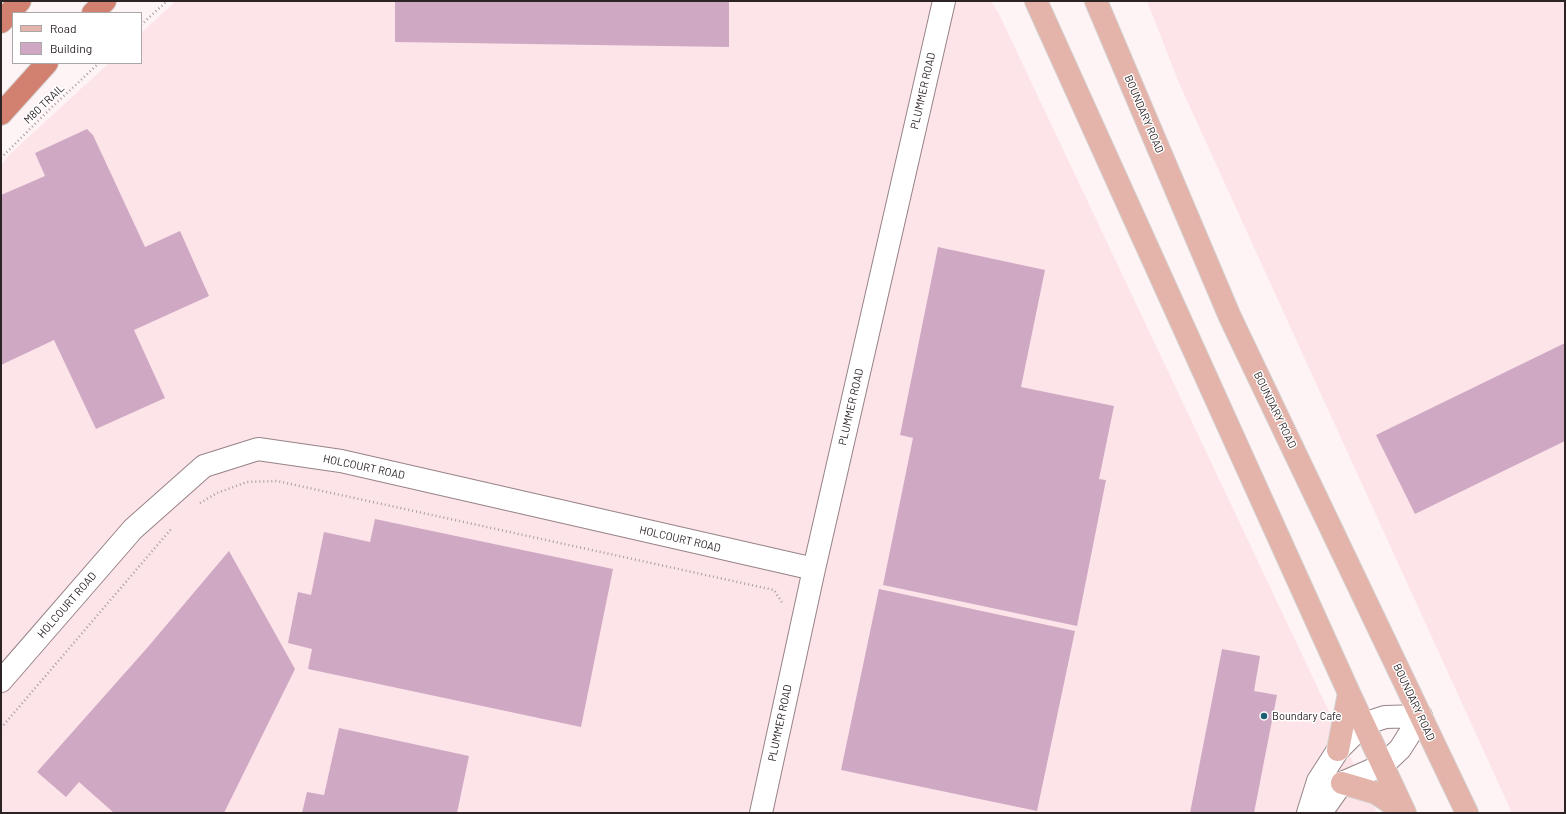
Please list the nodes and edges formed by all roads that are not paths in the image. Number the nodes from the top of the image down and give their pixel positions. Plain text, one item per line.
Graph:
1 (20, 1) edge
2 (104, 1) edge
3 (944, 1) edge
4 (1036, 1) edge
5 (1096, 1) edge
6 (94, 12) edge
7 (1, 22) edge
8 (46, 64) edge
9 (1, 114) edge
10 (814, 569) junction
11 (1, 681) edge
12 (1349, 692) junction
13 (1421, 716) junction
14 (1364, 724) junction
15 (1338, 750) junction
16 (1383, 765) junction
17 (1342, 783) junction
18 (761, 813) edge
19 (1308, 813) edge
20 (1322, 813) edge
21 (1405, 813) edge
22 (1466, 813) edge

1 - 7 highway
2 - 6 highway
3 - 10 street, PLUMMER ROAD
4 - 12 main road
5 - 13 main road, BOUNDARY ROAD
8 - 9 highway
10 - 11 street, HOLCOURT ROAD
10 - 18 street, PLUMMER ROAD
12 - 14 main road
12 - 15 main road
13 - 14 street
13 - 16 street
13 - 22 main road, BOUNDARY ROAD
14 - 15 street
14 - 16 main road
15 - 19 street
16 - 17 street
16 - 21 main road
17 - 20 street
17 - 21 main road

